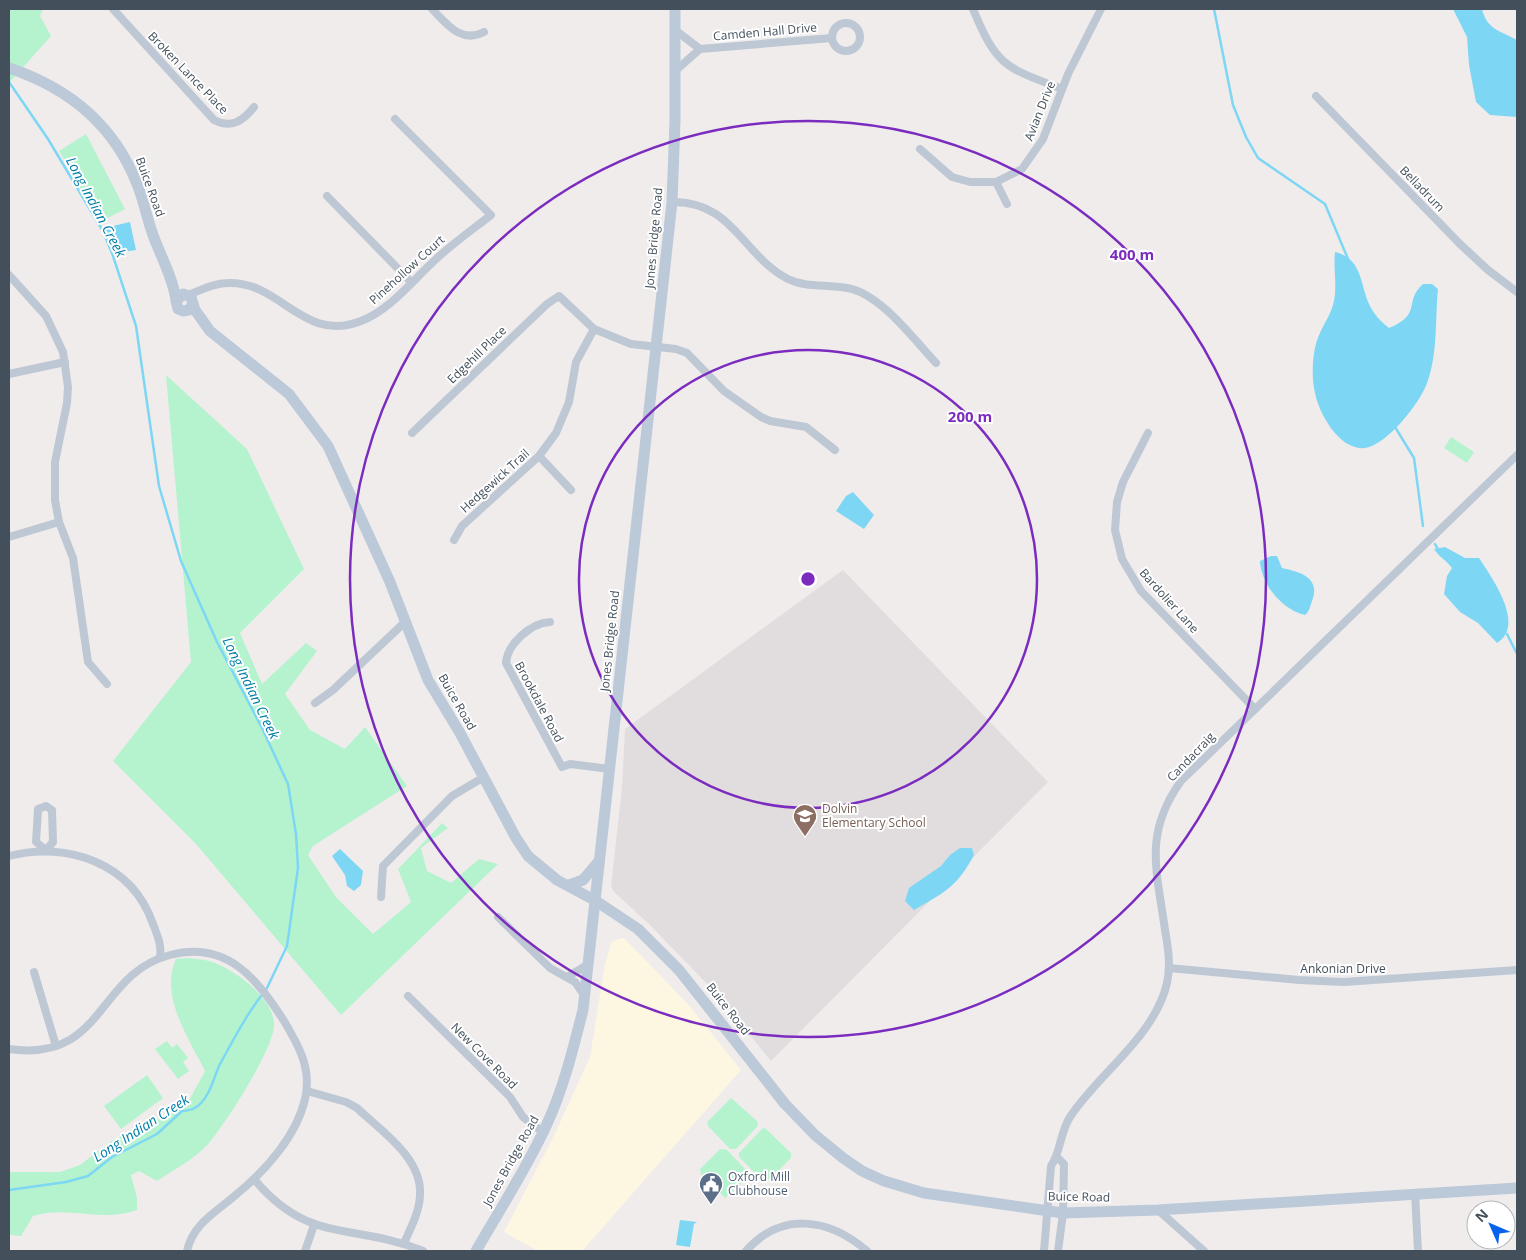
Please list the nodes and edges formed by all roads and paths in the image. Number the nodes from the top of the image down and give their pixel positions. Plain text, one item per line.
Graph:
1 (113, 9) edge
2 (432, 9) edge
3 (675, 9) edge
4 (974, 9) edge
5 (1101, 9) edge
6 (675, 30) junction
7 (484, 32) dead end
8 (832, 38) dead end
9 (700, 48) junction
10 (9, 68) edge
11 (675, 71) junction
12 (1062, 89) junction
13 (1316, 96) dead end
14 (254, 107) dead end
15 (394, 119) dead end
16 (920, 149) dead end
17 (996, 182) junction
18 (326, 196) dead end
19 (672, 202) junction
20 (1007, 204) dead end
21 (9, 275) edge
22 (411, 282) junction
23 (1517, 292) edge
24 (187, 299) junction
25 (594, 329) junction
26 (210, 331) junction
27 (657, 347) junction
28 (65, 362) junction
29 (936, 363) dead end
30 (9, 374) edge
31 (412, 432) dead end
32 (1148, 432) dead end
33 (835, 450) dead end
34 (1517, 455) edge
35 (539, 456) junction
36 (571, 490) dead end
37 (59, 522) junction
38 (9, 537) edge
39 (454, 540) dead end
40 (405, 622) junction
41 (550, 622) dead end
42 (107, 684) dead end
43 (315, 703) dead end
44 (1255, 709) junction
45 (610, 769) junction
46 (484, 778) junction
47 (46, 850) junction
48 (9, 856) edge
49 (600, 860) junction
50 (568, 885) junction
51 (381, 896) dead end
52 (596, 901) junction
53 (498, 917) dead end
54 (160, 957) junction
55 (589, 964) junction
56 (1169, 968) junction
57 (1517, 970) edge
58 (34, 972) dead end
59 (567, 977) junction
60 (408, 996) dead end
61 (585, 996) junction
62 (56, 1046) junction
63 (9, 1049) edge
64 (307, 1091) junction
65 (544, 1132) junction
66 (1057, 1157) junction
67 (254, 1179) junction
68 (1517, 1188) edge
69 (1415, 1193) junction
70 (1158, 1210) junction
71 (1048, 1211) junction
72 (1063, 1212) junction
73 (314, 1226) junction
74 (404, 1243) junction
75 (186, 1251) edge
76 (305, 1251) edge
77 (424, 1251) edge
78 (476, 1251) edge
79 (746, 1251) edge
80 (867, 1251) edge
81 (1044, 1251) edge
82 (1058, 1251) edge
83 (1204, 1251) edge
84 (1418, 1251) edge

1 - 14 street, Broken Lance Place
2 - 7 street
3 - 6 street, Jones Bridge Road
4 - 12 street
5 - 12 street, Avian Drive
6 - 9 street, Camden Hall Drive
6 - 11 street, Jones Bridge Road
8 - 9 street, Camden Hall Drive
9 - 11 street, Camden Hall Drive
10 - 24 street, Buice Road
11 - 19 street, Jones Bridge Road
12 - 17 street, Avian Drive
13 - 23 street, Belladrum
15 - 22 street, Pinehollow Court
16 - 17 street, Avian Drive
17 - 20 street
18 - 22 street
19 - 27 street, Jones Bridge Road
19 - 29 street
21 - 28 street
22 - 24 street, Pinehollow Court
24 - 26 street, Buice Road
24 - 26 street, Buice Road
25 - 27 street
25 - 31 street, Edgehill Place
25 - 35 street, Hedgewick Trail
26 - 40 street, Buice Road
27 - 33 street
27 - 45 street, Jones Bridge Road
28 - 30 street
28 - 37 street
32 - 44 street, Bardolier Lane
34 - 44 street, Candacraig
35 - 36 street
35 - 39 street, Hedgewick Trail
37 - 38 street
37 - 42 street
40 - 43 street
40 - 46 street, Buice Road
41 - 45 street, Brookdale Road
44 - 56 street, Candacraig
45 - 49 street, Jones Bridge Road
46 - 50 street, Buice Road
46 - 51 street
47 - 47 street
47 - 48 street
47 - 54 street
49 - 50 street
49 - 52 street, Jones Bridge Road
50 - 52 street, Buice Road
52 - 55 street, Jones Bridge Road
52 - 71 street, Buice Road
53 - 59 street
54 - 62 street
54 - 64 street
55 - 59 street
55 - 61 street, Jones Bridge Road
56 - 57 street, Ankonian Drive
56 - 66 street, Candacraig
58 - 62 street
59 - 61 street
60 - 65 street, New Cove Road
61 - 65 street, Jones Bridge Road
62 - 63 street
64 - 67 street
64 - 74 street
65 - 78 street, Jones Bridge Road
66 - 71 street, Candacraig
66 - 72 street
67 - 73 street
67 - 75 street
68 - 69 street, Buice Road
69 - 70 street, Buice Road
69 - 84 street
70 - 72 street, Buice Road
70 - 83 street
71 - 72 street, Buice Road
71 - 81 street, Candacraig
72 - 82 street
73 - 74 street
73 - 76 street
74 - 77 street
79 - 80 street

